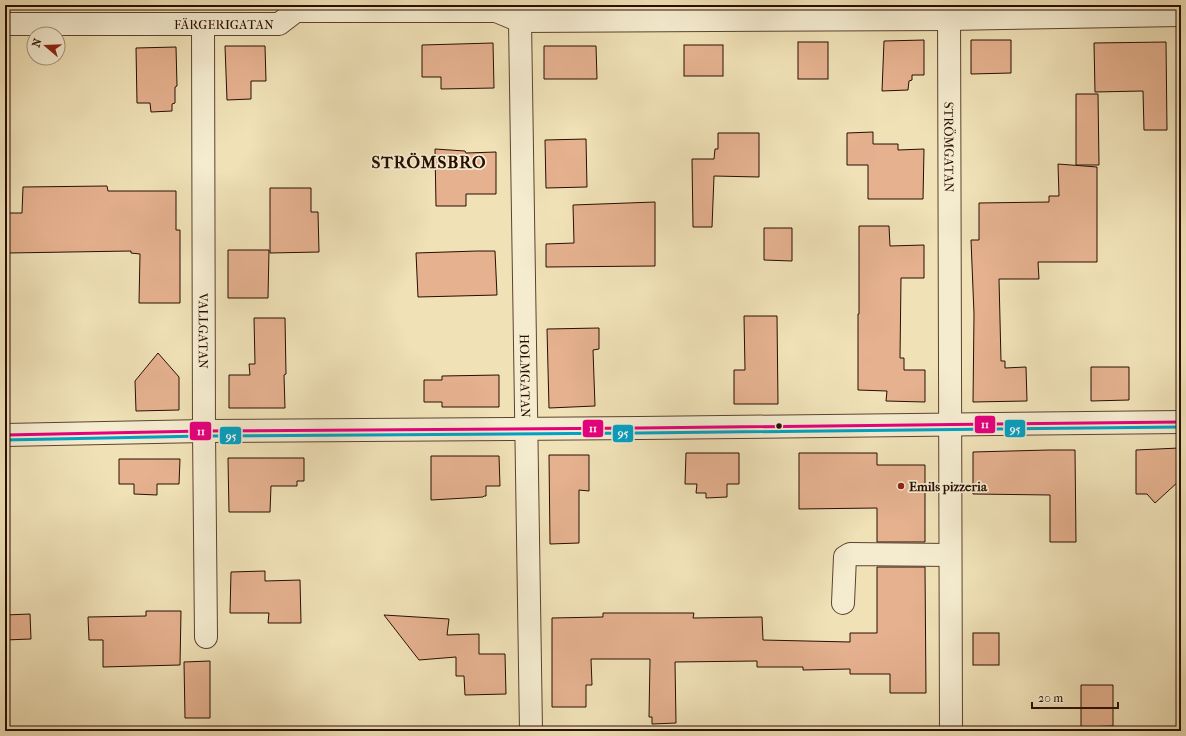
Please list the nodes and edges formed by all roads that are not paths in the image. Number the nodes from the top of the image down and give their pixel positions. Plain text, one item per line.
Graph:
1 (654, 12) edge
2 (949, 12) edge
3 (279, 14) edge
4 (1181, 15) edge
5 (520, 21) junction
6 (5, 24) edge
7 (204, 24) junction
8 (1181, 422) edge
9 (951, 425) junction
10 (526, 429) junction
11 (204, 431) junction
12 (5, 434) edge
13 (950, 555) junction
14 (843, 603) dead end
15 (206, 637) dead end
16 (531, 731) edge
17 (951, 731) edge

1 - 2 street, FÄRGERIGATAN
1 - 5 street, FÄRGERIGATAN
2 - 4 street, FÄRGERIGATAN
2 - 9 street, STRÖMGATAN
3 - 5 street, FÄRGERIGATAN
3 - 7 street, FÄRGERIGATAN
5 - 10 street, HOLMGATAN
6 - 7 street, FÄRGERIGATAN
7 - 11 street, VALLGATAN
8 - 9 street
9 - 10 street
9 - 13 street, STRÖMGATAN
10 - 11 street
10 - 16 street, HOLMGATAN
11 - 12 street
11 - 15 street, VALLGATAN
13 - 14 street
13 - 17 street, STRÖMGATAN

